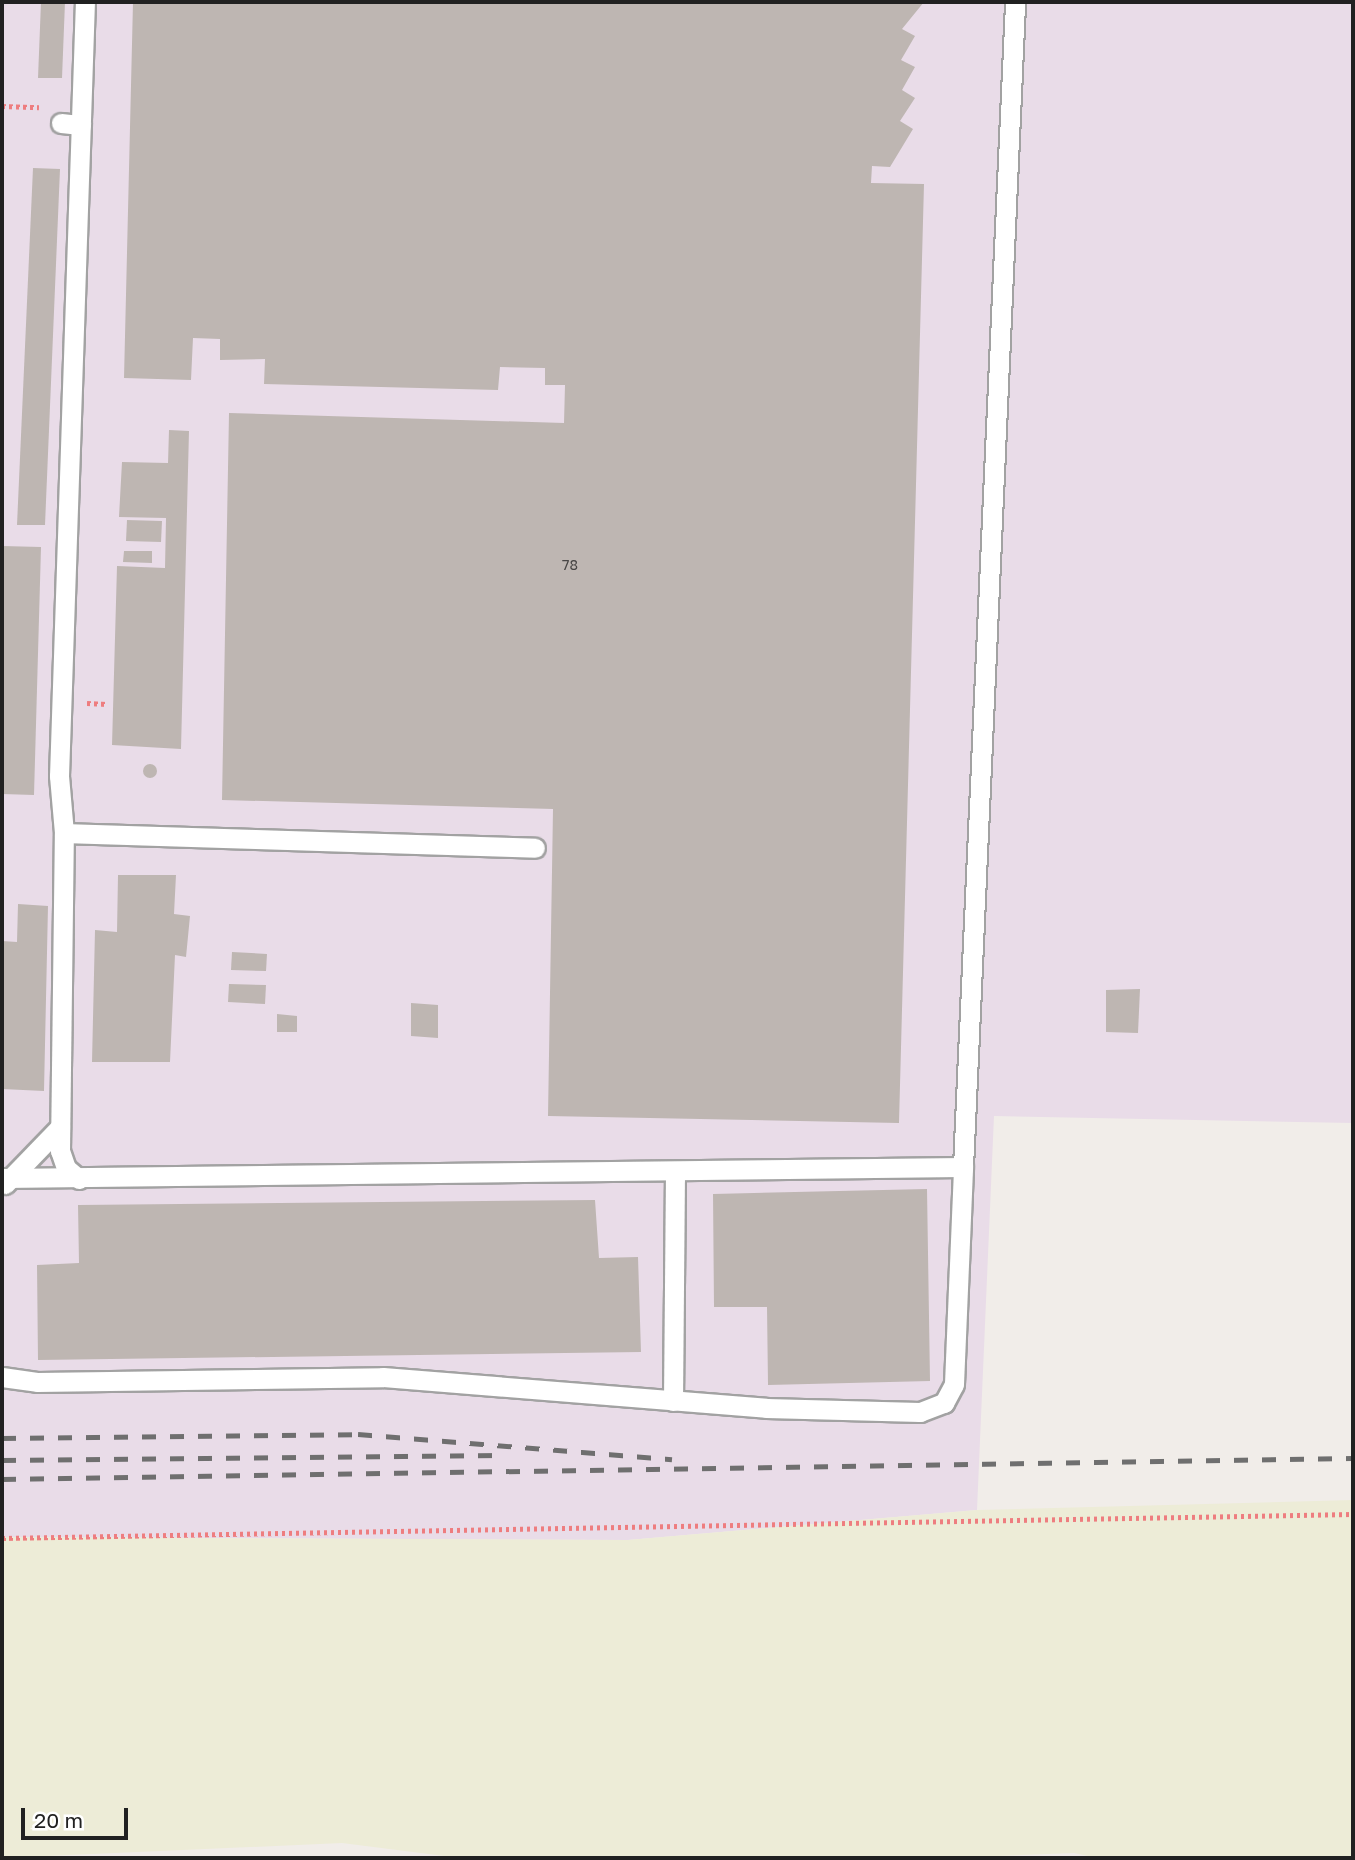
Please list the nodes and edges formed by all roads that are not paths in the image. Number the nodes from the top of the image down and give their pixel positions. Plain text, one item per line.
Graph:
1 (85, 2) edge
2 (1015, 2) edge
3 (61, 123) dead end
4 (81, 124) junction
5 (64, 833) junction
6 (535, 848) dead end
7 (60, 1127) junction
8 (963, 1167) junction
9 (675, 1173) junction
10 (79, 1179) junction
11 (4, 1182) edge
12 (2, 1377) edge
13 (673, 1401) junction

1 - 4 lane
2 - 8 lane
3 - 4 lane
4 - 5 lane
5 - 6 lane
5 - 7 lane
7 - 10 lane
7 - 11 lane
8 - 9 lane
8 - 13 lane
9 - 10 lane
9 - 13 lane
10 - 11 lane
12 - 13 lane

